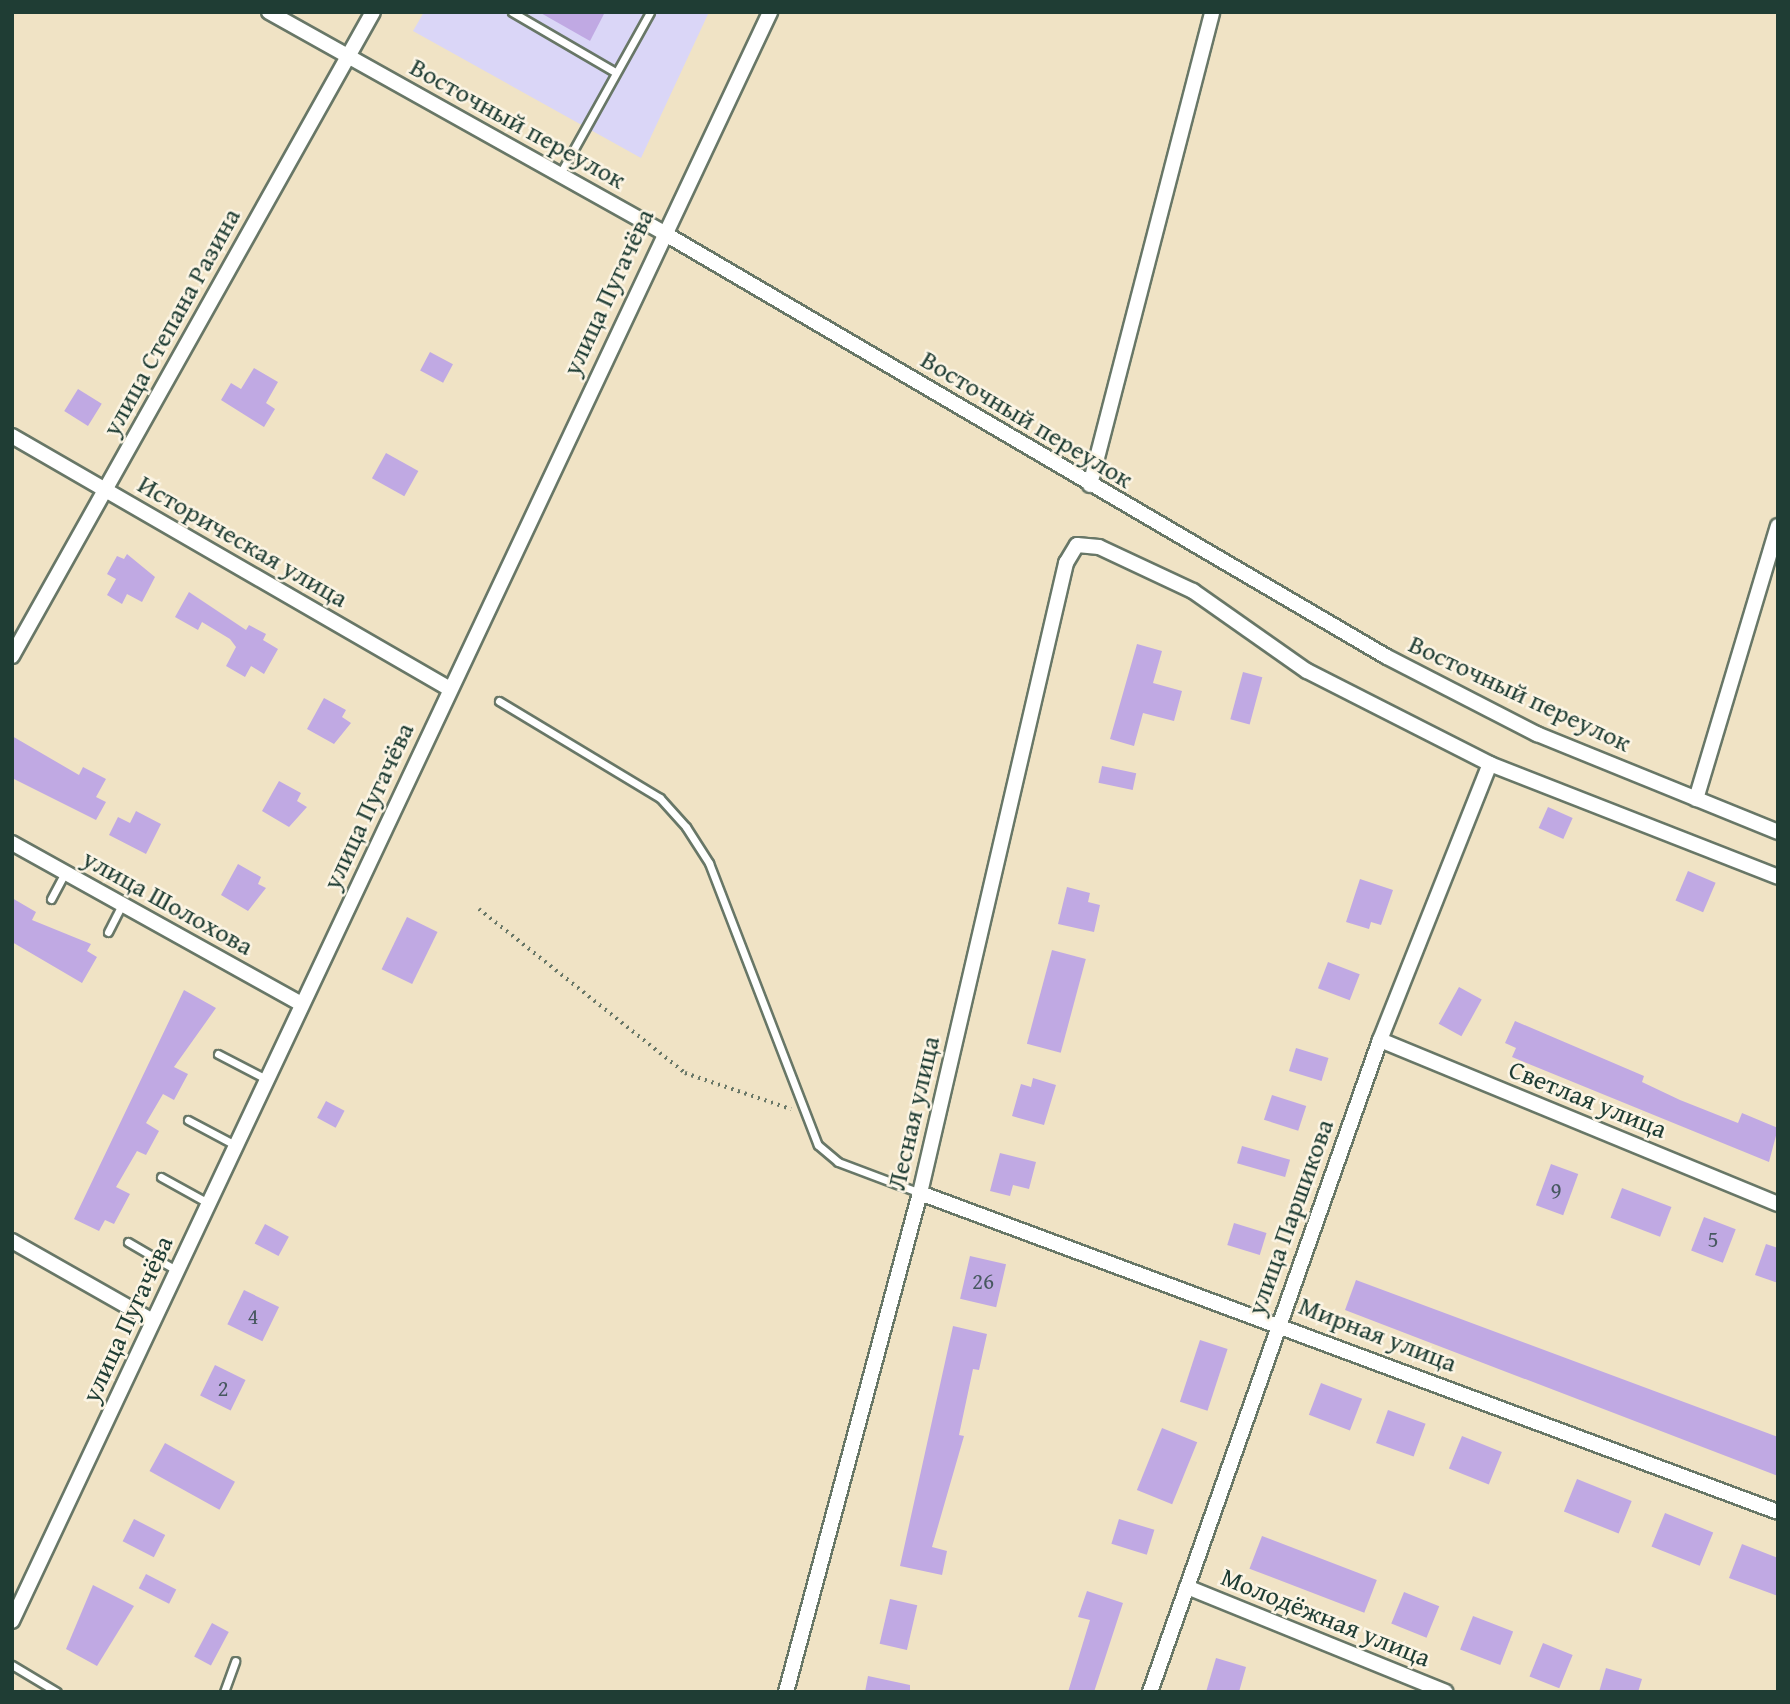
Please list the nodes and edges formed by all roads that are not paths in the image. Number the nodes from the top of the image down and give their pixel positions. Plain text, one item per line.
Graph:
1 (269, 12) edge
2 (373, 12) edge
3 (512, 12) edge
4 (650, 12) edge
5 (770, 12) edge
6 (1212, 12) edge
7 (348, 56) junction
8 (615, 72) junction
9 (560, 174) junction
10 (663, 232) junction
11 (12, 436) edge
12 (1090, 485) junction
13 (107, 492) junction
14 (1778, 526) edge
15 (12, 656) edge
16 (450, 688) junction
17 (499, 701) dead end
18 (1490, 764) junction
19 (1696, 799) junction
20 (1778, 832) edge
21 (12, 843) edge
22 (65, 873) junction
23 (1778, 877) edge
24 (51, 900) dead end
25 (122, 905) junction
26 (108, 932) dead end
27 (301, 1004) junction
28 (1380, 1040) junction
29 (218, 1054) dead end
30 (267, 1079) junction
31 (188, 1120) dead end
32 (235, 1145) junction
33 (160, 1177) dead end
34 (920, 1193) junction
35 (208, 1203) junction
36 (1778, 1204) edge
37 (12, 1241) edge
38 (128, 1242) dead end
39 (176, 1270) junction
40 (153, 1321) junction
41 (1278, 1322) junction
42 (1778, 1512) edge
43 (1187, 1587) junction
44 (12, 1621) edge
45 (235, 1661) dead end
46 (12, 1665) edge
47 (57, 1692) edge
48 (224, 1692) edge
49 (786, 1692) edge
50 (1150, 1692) edge
51 (1445, 1692) edge

1 - 7 street, Восточный переулок
2 - 7 street, улица Степана Разина
3 - 8 lane
4 - 8 lane
5 - 10 street, улица Пугачёва
6 - 12 street
7 - 9 street, Восточный переулок
7 - 13 street, улица Степана Разина
8 - 9 lane
9 - 10 street, Восточный переулок
10 - 12 street, Восточный переулок
10 - 16 street, улица Пугачёва
11 - 13 street, Историческая улица
12 - 19 street, Восточный переулок
13 - 15 street, улица Степана Разина
13 - 16 street, Историческая улица
14 - 19 street
16 - 27 street, улица Пугачёва
17 - 34 lane
18 - 23 street
18 - 28 street, улица Паршикова
18 - 34 street, Лесная улица
19 - 20 street, Восточный переулок
21 - 22 street, улица Шолохова
22 - 24 lane
22 - 25 street, улица Шолохова
25 - 26 lane
25 - 27 street, улица Шолохова
27 - 30 street, улица Пугачёва
28 - 36 street, Светлая улица
28 - 41 street, улица Паршикова
29 - 30 lane
30 - 32 street, улица Пугачёва
31 - 32 lane
32 - 35 street, улица Пугачёва
33 - 35 lane
34 - 41 street, Мирная улица
34 - 49 street, Лесная улица
35 - 39 street, улица Пугачёва
37 - 40 street
38 - 39 lane
39 - 40 street, улица Пугачёва
40 - 44 street, улица Пугачёва
41 - 42 street, Мирная улица
41 - 43 street, улица Паршикова
43 - 50 street, улица Паршикова
43 - 51 street, Молодёжная улица
45 - 48 lane
46 - 47 lane

